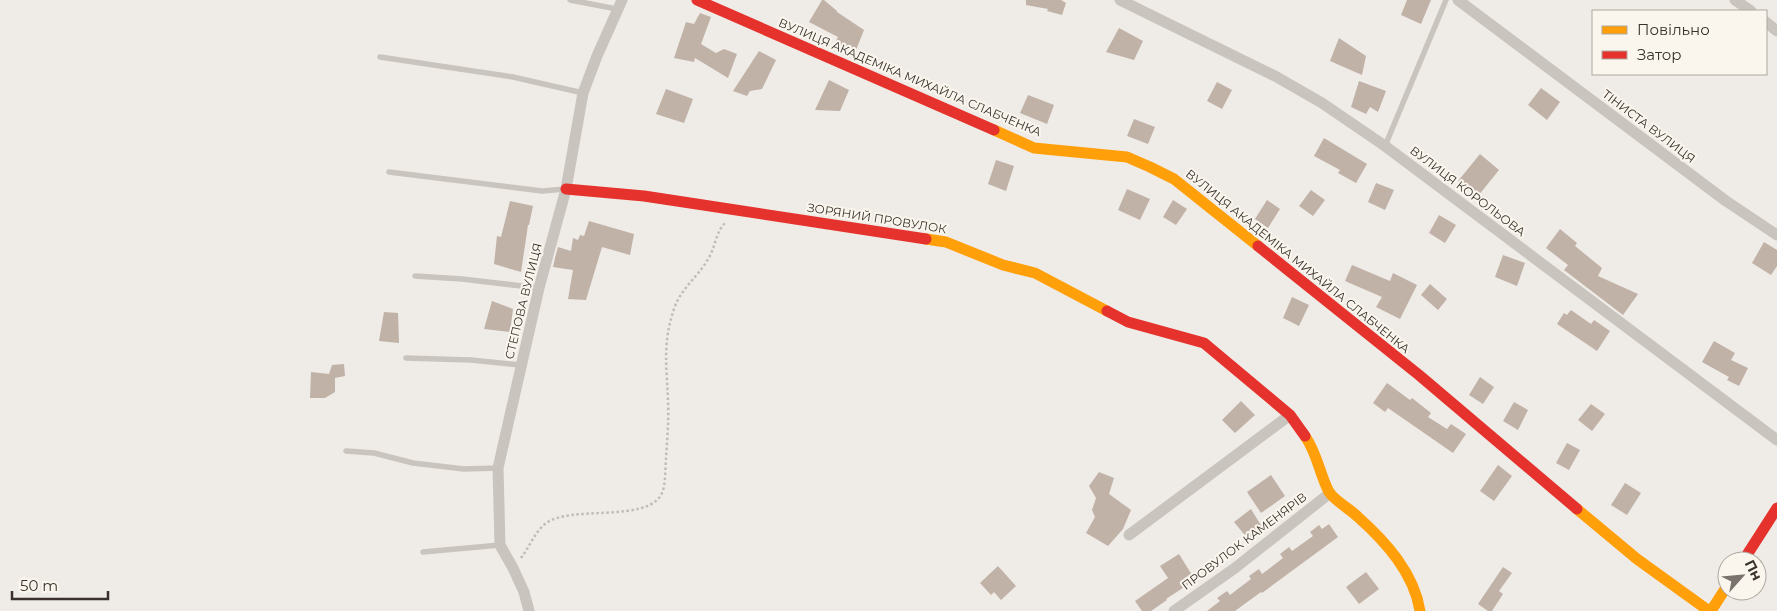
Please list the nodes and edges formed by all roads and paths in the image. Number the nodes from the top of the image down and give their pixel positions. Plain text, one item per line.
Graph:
1 (570, 0) edge
2 (697, 0) edge
3 (1120, 0) edge
4 (1446, 0) edge
5 (1458, 0) edge
6 (1736, 0) edge
7 (620, 4) edge
8 (1750, 10) edge
9 (380, 57) dead end
10 (583, 93) junction
11 (1385, 146) junction
12 (389, 172) dead end
13 (566, 189) junction
14 (740, 210) junction
15 (1777, 235) edge
16 (415, 276) dead end
17 (539, 288) junction
18 (406, 358) dead end
19 (521, 365) junction
20 (1290, 415) junction
21 (1777, 440) edge
22 (346, 451) dead end
23 (498, 468) junction
24 (1330, 493) junction
25 (1777, 508) edge
26 (1129, 535) dead end
27 (500, 545) junction
28 (1749, 551) edge
29 (423, 552) dead end
30 (513, 568) junction
31 (529, 611) edge
32 (1174, 611) edge
33 (1420, 611) edge
34 (1710, 611) edge

1 - 7 lane
2 - 34 street, ВУЛИЦЯ АКАДЕМІКА МИХАЙЛА СЛАБЧЕНКА
3 - 11 street, ВУЛИЦЯ КОРОЛЬОВА
4 - 11 lane
5 - 15 street, ТІНИСТА ВУЛИЦЯ
6 - 8 street
7 - 10 street, СТЕПОВА ВУЛИЦЯ
9 - 10 lane
10 - 13 street, СТЕПОВА ВУЛИЦЯ
11 - 21 street, ВУЛИЦЯ КОРОЛЬОВА
12 - 13 lane
13 - 14 street, ЗОРЯНИЙ ПРОВУЛОК
13 - 17 street, СТЕПОВА ВУЛИЦЯ
14 - 20 street, ЗОРЯНИЙ ПРОВУЛОК
14 - 30 path
16 - 17 lane
17 - 19 street, СТЕПОВА ВУЛИЦЯ
18 - 19 lane
19 - 23 street, СТЕПОВА ВУЛИЦЯ
20 - 24 street, ЗОРЯНИЙ ПРОВУЛОК
20 - 26 street
22 - 23 lane
23 - 27 street, СТЕПОВА ВУЛИЦЯ
24 - 32 street, ПРОВУЛОК КАМЕНЯРІВ
24 - 33 street
25 - 28 street
27 - 29 lane
27 - 30 street, СТЕПОВА ВУЛИЦЯ
30 - 31 street, СТЕПОВА ВУЛИЦЯ

